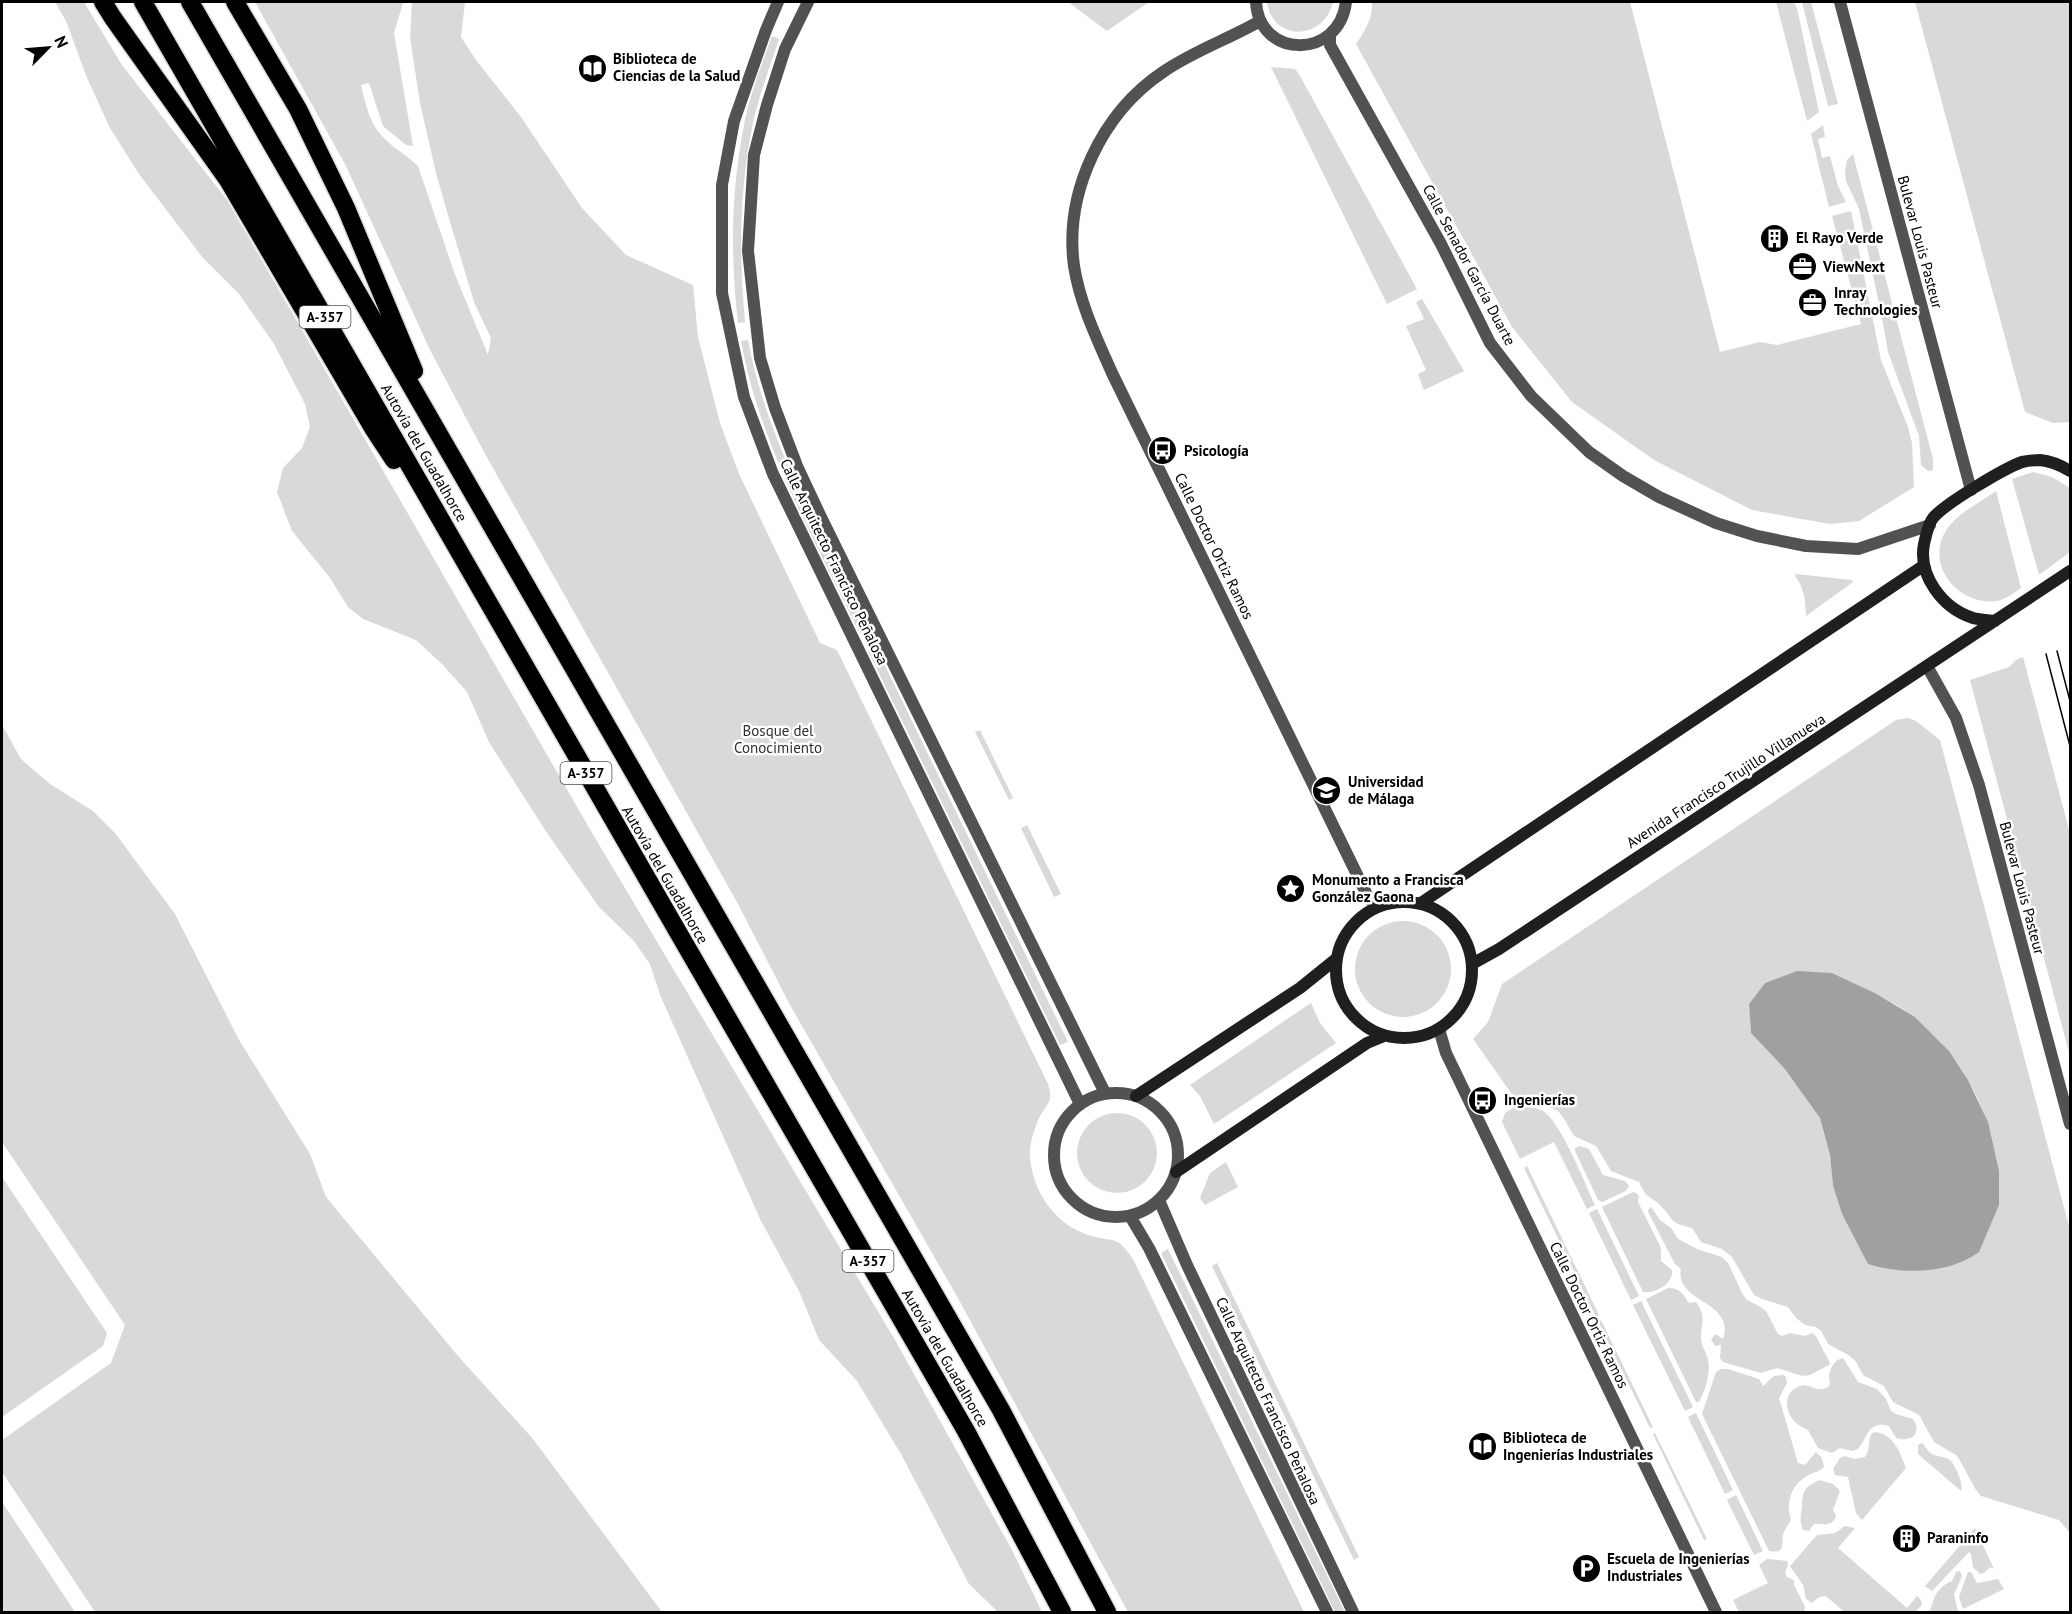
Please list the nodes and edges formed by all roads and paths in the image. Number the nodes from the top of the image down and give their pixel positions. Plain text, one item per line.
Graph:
1 (103, 2) edge
2 (143, 2) edge
3 (190, 2) edge
4 (235, 2) edge
5 (778, 2) edge
6 (807, 2) edge
7 (1256, 2) edge
8 (1346, 2) edge
9 (1840, 2) edge
10 (1260, 21) junction
11 (1330, 36) junction
12 (434, 423) junction
13 (2068, 467) edge
14 (1971, 490) junction
15 (1930, 525) junction
16 (1923, 566) junction
17 (2070, 572) edge
18 (1995, 621) junction
19 (506, 632) junction
20 (1927, 666) junction
21 (1421, 903) junction
22 (1376, 907) junction
23 (1336, 959) junction
24 (1472, 964) junction
25 (1439, 1029) junction
26 (1384, 1036) junction
27 (1105, 1094) junction
28 (1136, 1096) junction
29 (1080, 1104) junction
30 (2070, 1124) edge
31 (1176, 1172) junction
32 (1159, 1200) junction
33 (1130, 1216) junction
34 (1062, 1612) edge
35 (1107, 1612) edge
36 (1327, 1612) edge
37 (1353, 1612) edge
38 (1716, 1612) edge

1 - 19 highway
2 - 19 highway, Autovía del Guadalhorce / A-357
3 - 12 highway, Autovía del Guadalhorce / A-357
4 - 12 highway
5 - 29 street, Calle Arquitecto Francisco Peñalosa
6 - 27 street, Calle Arquitecto Francisco Peñalosa
7 - 10 street
8 - 11 street
9 - 14 street, Bulevar Louis Pasteur
10 - 11 street
10 - 22 street, Calle Doctor Ortiz Ramos
11 - 15 street, Calle Senador García Duarte
12 - 35 highway, Autovía del Guadalhorce / A-357
13 - 14 street
14 - 15 street
15 - 16 street
16 - 18 street
16 - 21 street
17 - 18 street, Avenida Francisco Trujillo Villanueva
18 - 20 street, Avenida Francisco Trujillo Villanueva
19 - 34 highway, Autovía del Guadalhorce / A-357
20 - 24 street, Avenida Francisco Trujillo Villanueva
20 - 30 street, Bulevar Louis Pasteur
21 - 22 street
21 - 24 street
22 - 23 street
23 - 26 street
23 - 28 street
24 - 25 street
25 - 26 street
25 - 38 street, Calle Doctor Ortiz Ramos
26 - 31 street
27 - 28 street
27 - 29 street
28 - 31 street
29 - 33 street
31 - 32 street
32 - 33 street
32 - 37 street, Calle Arquitecto Francisco Peñalosa
33 - 36 street

